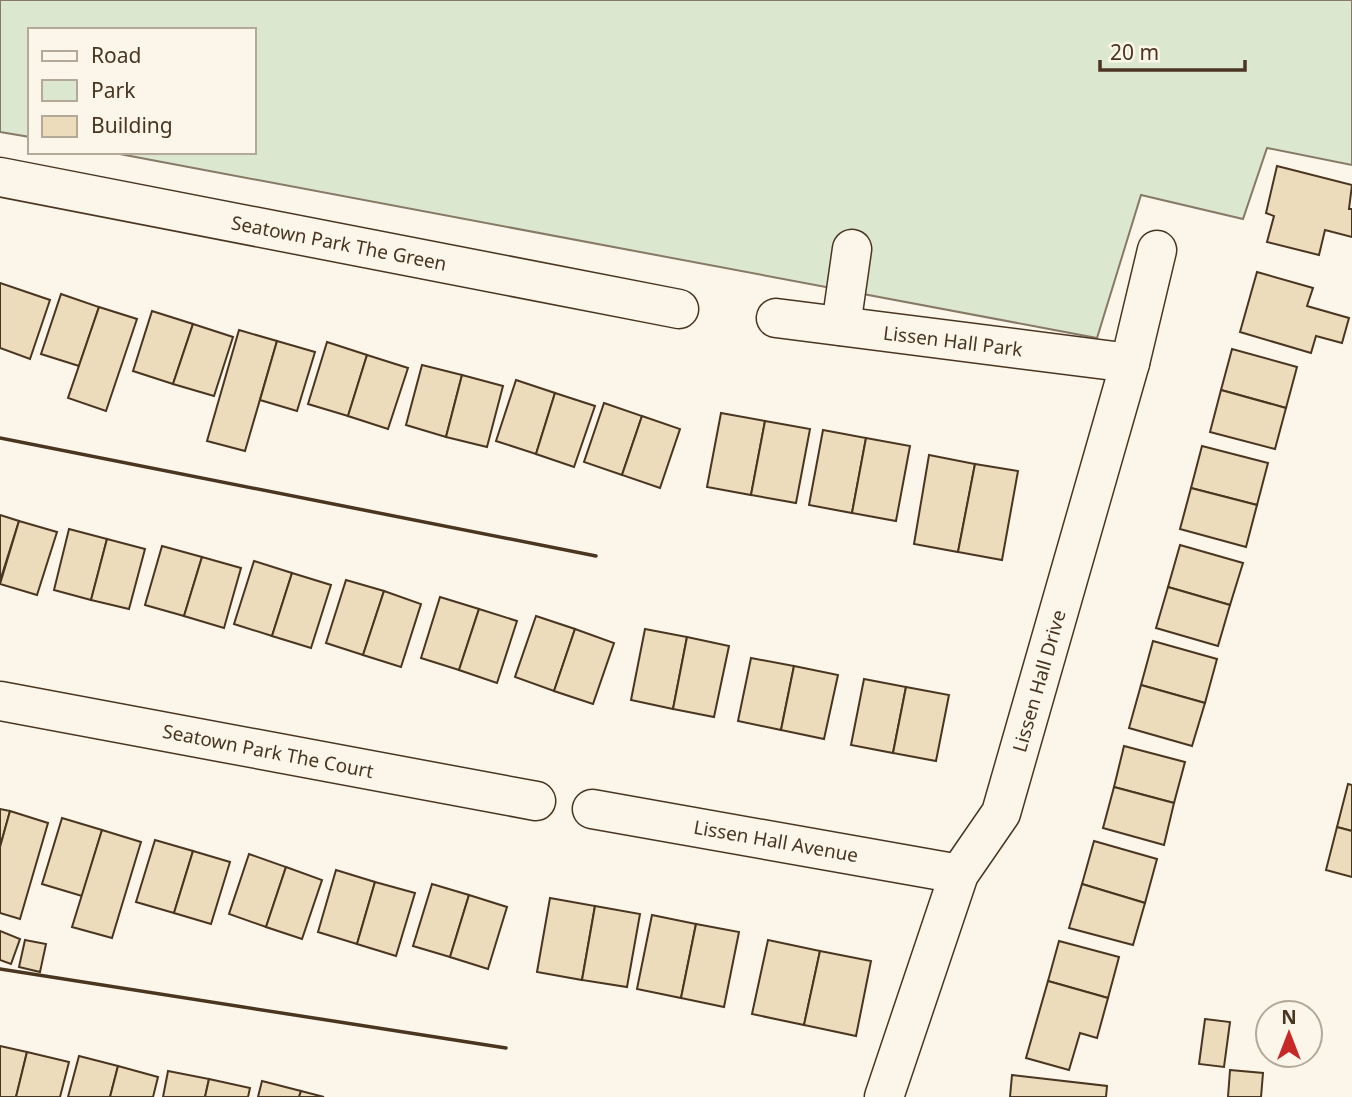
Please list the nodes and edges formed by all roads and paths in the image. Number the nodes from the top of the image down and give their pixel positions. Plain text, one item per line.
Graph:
1 (0, 177) edge
2 (852, 249) dead end
3 (1157, 250) dead end
4 (679, 309) dead end
5 (776, 318) dead end
6 (841, 326) junction
7 (1130, 363) junction
8 (0, 701) edge
9 (536, 801) dead end
10 (592, 809) dead end
11 (959, 874) junction
12 (884, 1097) edge

1 - 4 street, Seatown Park The Green
2 - 6 street
3 - 7 street, Lissen Hall Drive
5 - 6 street, Lissen Hall Park
6 - 7 street, Lissen Hall Park
7 - 11 street, Lissen Hall Drive
8 - 9 street, Seatown Park The Court
10 - 11 street, Lissen Hall Avenue
11 - 12 street, Lissen Hall Drive

